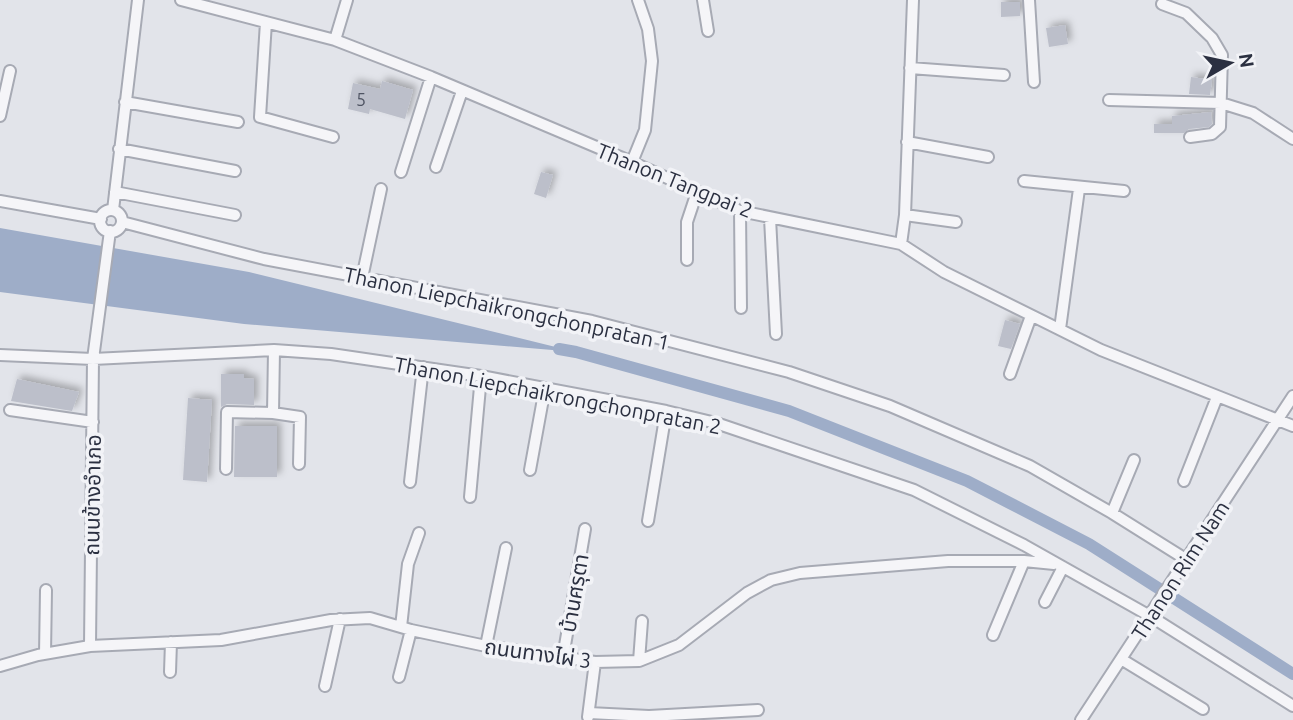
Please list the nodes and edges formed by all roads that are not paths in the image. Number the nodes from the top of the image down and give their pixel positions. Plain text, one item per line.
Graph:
1 (138, 0) edge
2 (181, 0) edge
3 (347, 0) edge
4 (638, 0) edge
5 (703, 0) edge
6 (913, 0) edge
7 (1029, 0) edge
8 (1162, 4) dead end
9 (266, 22) junction
10 (708, 31) dead end
11 (335, 40) junction
12 (910, 68) junction
13 (10, 71) dead end
14 (1004, 75) dead end
15 (431, 77) junction
16 (1034, 82) dead end
17 (462, 91) junction
18 (1109, 100) dead end
19 (125, 102) junction
20 (1221, 103) junction
21 (0, 116) edge
22 (238, 122) dead end
23 (333, 137) dead end
24 (1189, 137) dead end
25 (1293, 139) edge
26 (907, 142) junction
27 (119, 149) junction
28 (988, 157) dead end
29 (632, 162) junction
30 (436, 167) dead end
31 (234, 171) dead end
32 (401, 172) dead end
33 (1024, 181) dead end
34 (381, 188) dead end
35 (1079, 188) junction
36 (1124, 191) dead end
37 (115, 192) junction
38 (697, 192) junction
39 (0, 201) edge
40 (113, 210) junction
41 (740, 211) junction
42 (235, 215) dead end
43 (905, 215) junction
44 (770, 218) junction
45 (101, 219) junction
46 (122, 222) junction
47 (956, 222) dead end
48 (109, 235) junction
49 (901, 244) junction
50 (687, 260) dead end
51 (362, 278) junction
52 (741, 307) dead end
53 (1031, 316) junction
54 (1060, 329) junction
55 (776, 334) dead end
56 (274, 349) junction
57 (0, 355) edge
58 (93, 359) junction
59 (423, 367) junction
60 (1010, 374) dead end
61 (481, 376) junction
62 (545, 388) junction
63 (1293, 396) edge
64 (1217, 397) junction
65 (10, 411) dead end
66 (666, 412) junction
67 (273, 413) junction
68 (1278, 419) junction
69 (93, 422) junction
70 (1293, 425) edge
71 (1134, 460) dead end
72 (299, 464) dead end
73 (226, 469) dead end
74 (530, 470) dead end
75 (1184, 481) dead end
76 (410, 482) dead end
77 (470, 497) dead end
78 (1112, 513) junction
79 (648, 522) dead end
80 (585, 529) dead end
81 (419, 533) dead end
82 (506, 548) dead end
83 (1024, 561) junction
84 (1186, 561) junction
85 (1060, 566) junction
86 (46, 590) dead end
87 (1045, 602) dead end
88 (1151, 614) junction
89 (340, 619) junction
90 (642, 621) dead end
91 (406, 628) junction
92 (993, 635) dead end
93 (171, 642) junction
94 (90, 646) junction
95 (486, 646) junction
96 (45, 654) junction
97 (563, 657) junction
98 (1121, 659) junction
99 (639, 661) junction
100 (596, 662) junction
101 (0, 666) edge
102 (170, 672) dead end
103 (399, 677) dead end
104 (325, 687) dead end
105 (1293, 706) edge
106 (1203, 709) dead end
107 (758, 710) dead end
108 (588, 717) edge
109 (1081, 720) edge

1 - 19 street
2 - 9 street, Thanon Tangpai 2
3 - 11 street
4 - 29 street
5 - 10 street
6 - 12 street
7 - 16 street
8 - 20 street
9 - 11 street, Thanon Tangpai 2
9 - 23 street
11 - 15 street, Thanon Tangpai 2
12 - 14 street
12 - 26 street
13 - 21 street
15 - 17 street, Thanon Tangpai 2
15 - 32 street
17 - 29 street, Thanon Tangpai 2
17 - 30 street
18 - 20 street
19 - 22 street
19 - 27 street
20 - 24 street
20 - 25 street
26 - 28 street
26 - 43 street
27 - 31 street
27 - 37 street
29 - 38 street, Thanon Tangpai 2
33 - 35 street
34 - 51 street
35 - 36 street
35 - 54 street
37 - 40 street
37 - 42 street
38 - 41 street, Thanon Tangpai 2
38 - 50 street
39 - 45 street
40 - 45 street
40 - 46 street
41 - 44 street, Thanon Tangpai 2
41 - 52 street
43 - 47 street
43 - 49 street
44 - 49 street, Thanon Tangpai 2
44 - 55 street
45 - 48 street
46 - 48 street
46 - 51 street, Thanon Liepchaikrongchonpratan 1
48 - 58 street, ถนนข้างอำเภอ
49 - 53 street, Thanon Tangpai 2
51 - 78 street, Thanon Liepchaikrongchonpratan 1
53 - 54 street, Thanon Tangpai 2
53 - 60 street
54 - 64 street, Thanon Tangpai 2
56 - 58 street, Thanon Liepchaikrongchonpratan 2
56 - 59 street, Thanon Liepchaikrongchonpratan 2
56 - 67 street
57 - 58 street, Thanon Liepchaikrongchonpratan 2
58 - 69 street, ถนนข้างอำเภอ
59 - 61 street, Thanon Liepchaikrongchonpratan 2
59 - 76 street
61 - 62 street, Thanon Liepchaikrongchonpratan 2
61 - 77 street
62 - 66 street, Thanon Liepchaikrongchonpratan 2
62 - 74 street
63 - 68 street, Thanon Rim Nam
64 - 68 street, Thanon Tangpai 2
64 - 75 street
65 - 69 street
66 - 79 street
66 - 85 street, Thanon Liepchaikrongchonpratan 2
67 - 72 street
67 - 73 street
68 - 70 street, Thanon Tangpai 2
68 - 84 street, Thanon Rim Nam
69 - 94 street, ถนนข้างอำเภอ
71 - 78 street
78 - 84 street, Thanon Liepchaikrongchonpratan 1
80 - 97 street, บ้านศรุตา
81 - 91 street
82 - 95 street
83 - 85 street, ถนนทางไผ่ 3
83 - 92 street
83 - 99 street, ถนนทางไผ่ 3
84 - 88 street, Thanon Rim Nam
85 - 87 street
85 - 88 street, Thanon Liepchaikrongchonpratan 2
86 - 96 street
88 - 98 street, Thanon Rim Nam
88 - 105 street, Thanon Liepchaikrongchonpratan 2
89 - 91 street, ถนนทางไผ่ 3
89 - 93 street, ถนนทางไผ่ 3
89 - 104 street
90 - 99 street
91 - 95 street, ถนนทางไผ่ 3
91 - 103 street
93 - 94 street, ถนนทางไผ่ 3
93 - 102 street
94 - 96 street, ถนนทางไผ่ 3
95 - 97 street, ถนนทางไผ่ 3
96 - 101 street, ถนนทางไผ่ 3
97 - 100 street, ถนนทางไผ่ 3
98 - 106 street
98 - 109 street, Thanon Rim Nam
99 - 100 street, ถนนทางไผ่ 3
100 - 108 street
107 - 108 street

